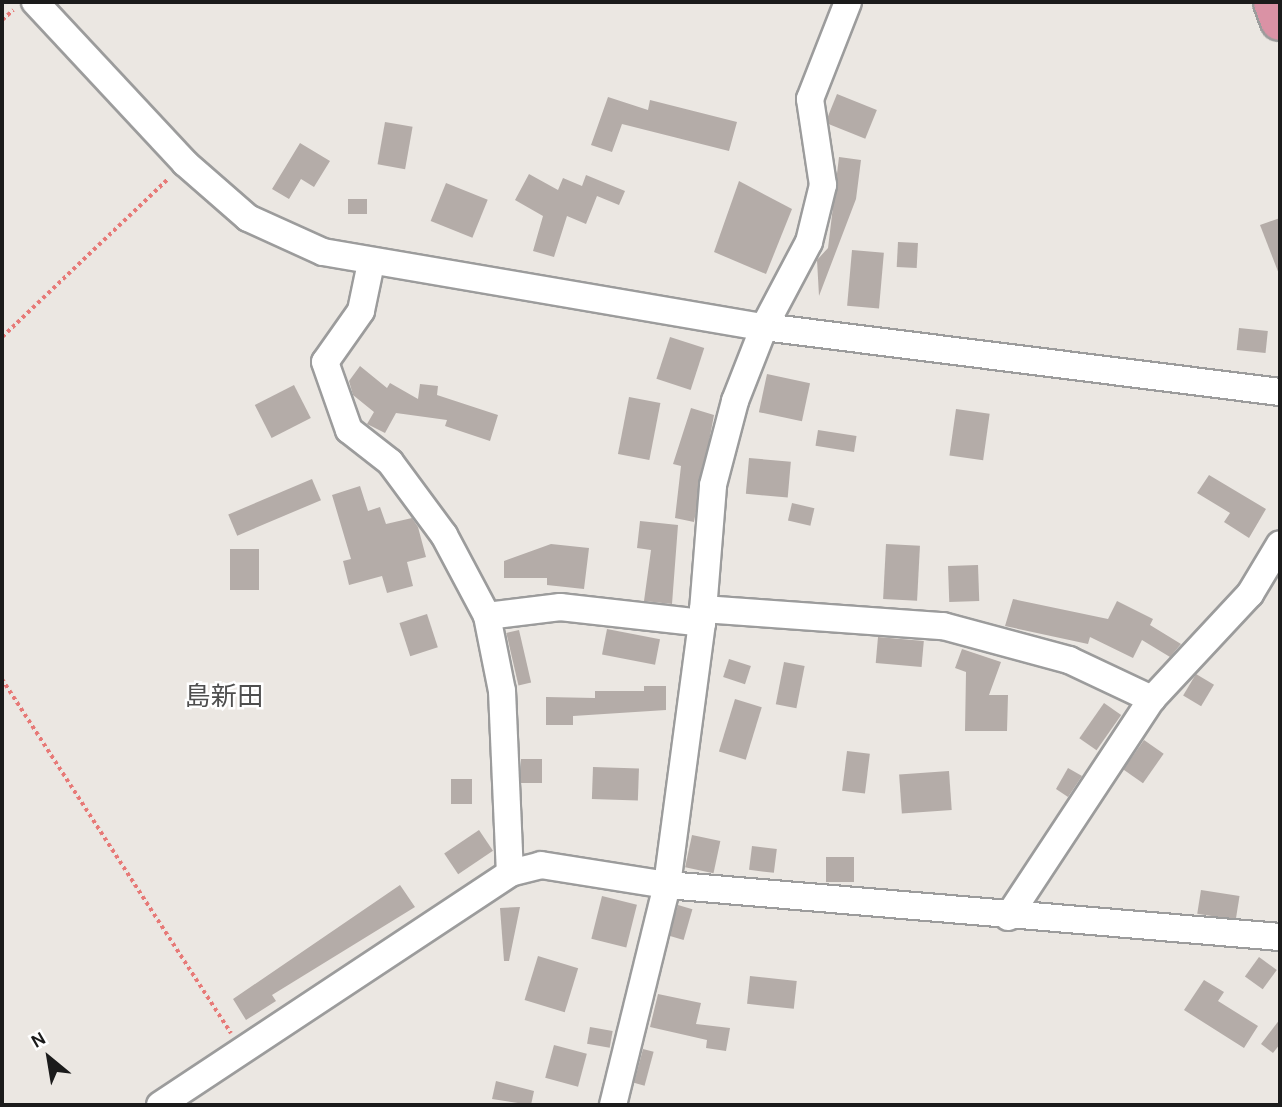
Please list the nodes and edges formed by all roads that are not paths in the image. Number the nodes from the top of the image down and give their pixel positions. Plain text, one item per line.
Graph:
1 (35, 2) edge
2 (848, 2) edge
3 (1273, 2) edge
4 (1280, 21) edge
5 (372, 263) junction
6 (764, 327) junction
7 (1280, 392) edge
8 (1280, 544) edge
9 (487, 616) junction
10 (703, 616) junction
11 (1153, 699) junction
12 (510, 873) junction
13 (667, 885) junction
14 (1008, 917) junction
15 (1280, 937) edge
16 (160, 1105) edge
17 (613, 1105) edge

1 - 5 street
2 - 6 street
3 - 4 highway
5 - 6 street
5 - 9 street
6 - 7 street
6 - 10 street
8 - 11 street
9 - 10 street
9 - 12 street
10 - 11 street
10 - 13 street
11 - 14 street
12 - 13 street
12 - 16 street
13 - 14 street
13 - 17 street
14 - 15 street

